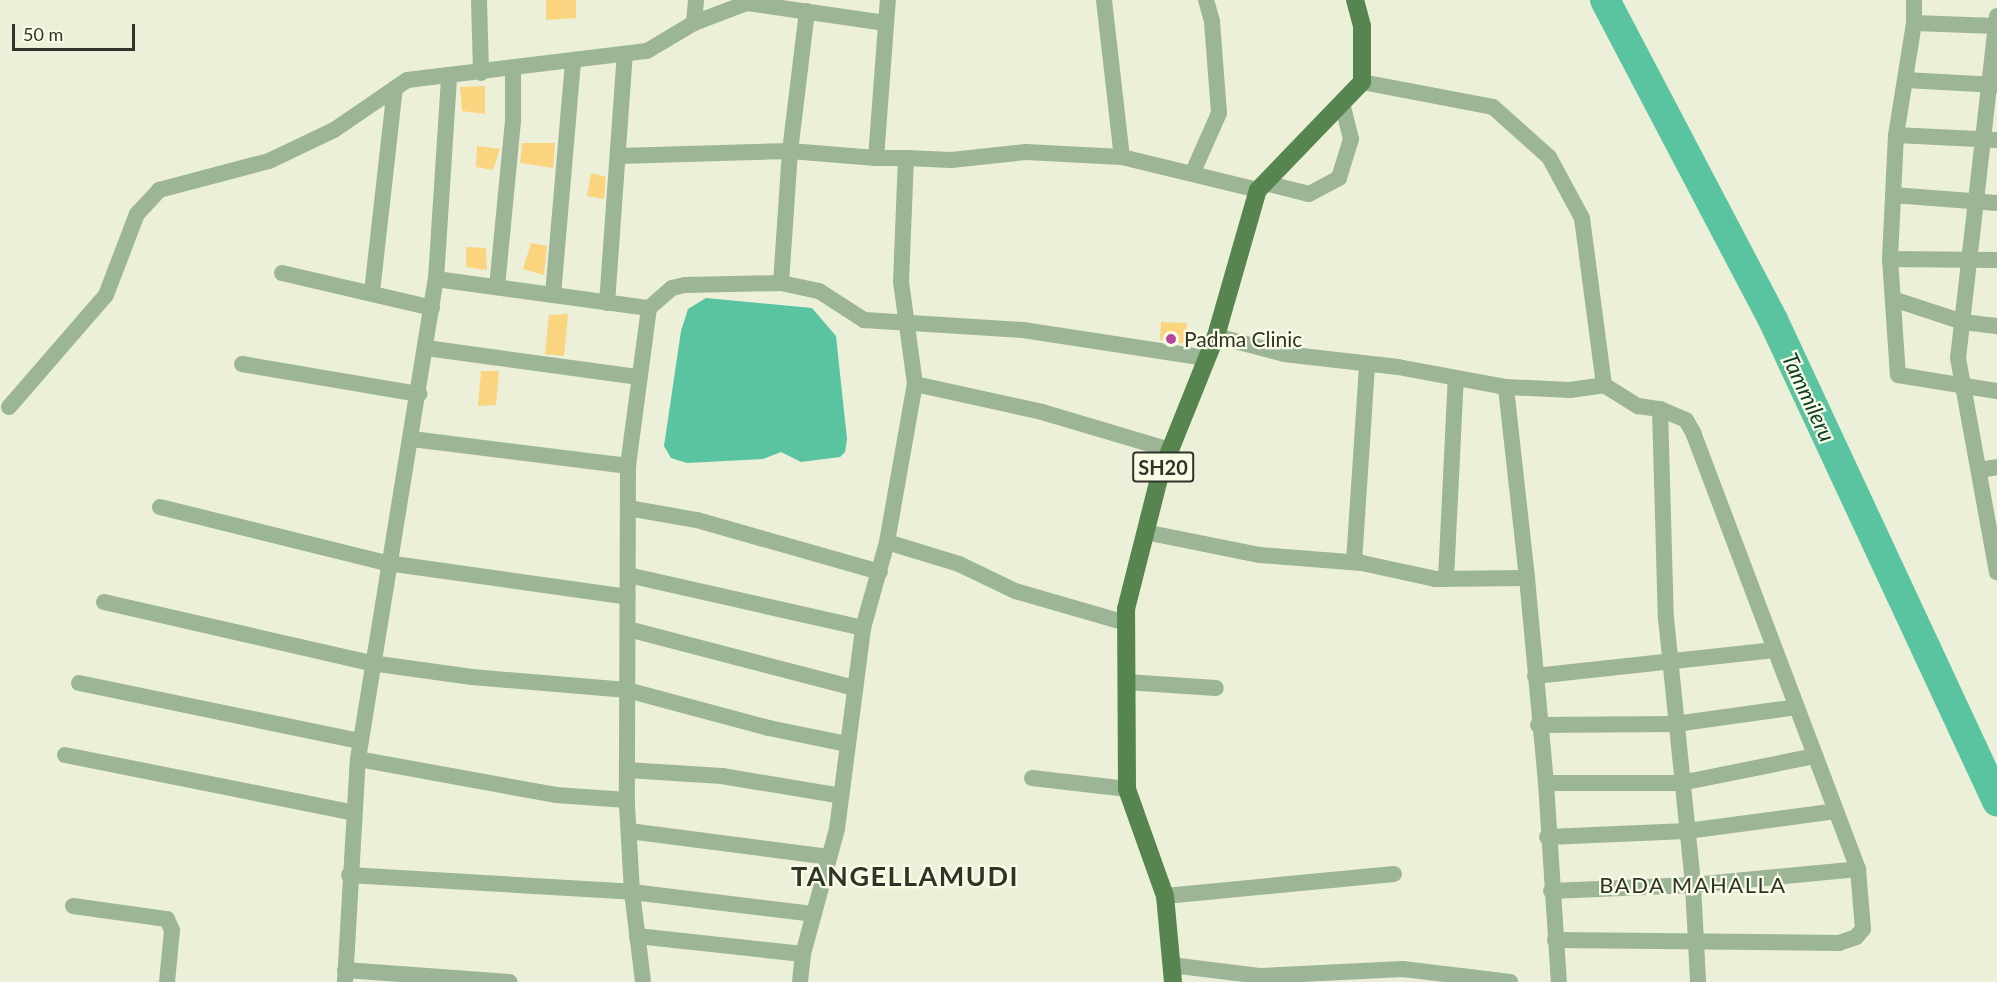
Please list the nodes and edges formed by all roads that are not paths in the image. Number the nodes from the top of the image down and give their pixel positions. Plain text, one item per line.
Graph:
1 (479, 0) edge
2 (696, 0) edge
3 (888, 0) edge
4 (1104, 0) edge
5 (1206, 0) edge
6 (1355, 0) edge
7 (1914, 0) edge
8 (807, 11) junction
9 (1996, 21) edge
10 (694, 23) junction
11 (886, 23) junction
12 (1914, 23) junction
13 (626, 54) junction
14 (573, 61) junction
15 (513, 69) junction
16 (481, 73) junction
17 (449, 76) junction
18 (1905, 80) junction
19 (1362, 82) junction
20 (1994, 84) edge
21 (395, 88) junction
22 (1342, 103) junction
23 (1896, 135) junction
24 (1991, 139) edge
25 (790, 151) junction
26 (618, 156) junction
27 (1122, 157) junction
28 (876, 158) junction
29 (906, 158) junction
30 (1193, 172) junction
31 (1261, 186) junction
32 (1893, 195) junction
33 (1978, 201) junction
34 (1997, 203) edge
35 (1971, 257) junction
36 (1890, 259) junction
37 (1997, 260) edge
38 (282, 273) dead end
39 (436, 279) junction
40 (781, 283) junction
41 (497, 287) junction
42 (372, 292) junction
43 (553, 295) junction
44 (1893, 299) junction
45 (607, 303) junction
46 (432, 308) junction
47 (649, 308) junction
48 (906, 322) junction
49 (1963, 322) junction
50 (1997, 326) edge
51 (1216, 336) junction
52 (426, 348) junction
53 (1206, 358) junction
54 (242, 364) dead end
55 (1367, 364) junction
56 (639, 377) junction
57 (1456, 378) junction
58 (915, 384) junction
59 (1604, 385) junction
60 (1506, 387) junction
61 (1964, 388) junction
62 (1997, 391) edge
63 (419, 394) junction
64 (9, 407) dead end
65 (1660, 409) junction
66 (412, 440) junction
67 (1170, 450) junction
68 (628, 466) junction
69 (1997, 467) edge
70 (1979, 470) junction
71 (160, 507) dead end
72 (628, 508) junction
73 (1145, 532) junction
74 (887, 542) junction
75 (1354, 562) junction
76 (387, 563) junction
77 (880, 572) junction
78 (1997, 572) edge
79 (628, 575) junction
80 (1527, 578) junction
81 (1446, 579) junction
82 (628, 597) junction
83 (104, 602) dead end
84 (1126, 623) junction
85 (863, 628) junction
86 (628, 630) junction
87 (1775, 650) junction
88 (1670, 662) junction
89 (371, 663) junction
90 (1534, 676) junction
91 (1126, 682) junction
92 (79, 683) dead end
93 (855, 688) junction
94 (1216, 688) dead end
95 (627, 690) junction
96 (1797, 707) junction
97 (1675, 724) junction
98 (1538, 725) junction
99 (360, 741) junction
100 (848, 744) junction
101 (65, 755) dead end
102 (1815, 756) junction
103 (358, 759) junction
104 (627, 770) junction
105 (1032, 778) dead end
106 (1546, 783) junction
107 (1682, 783) junction
108 (1126, 789) junction
109 (841, 796) junction
110 (627, 800) junction
111 (1836, 811) junction
112 (354, 813) junction
113 (629, 831) junction
114 (1687, 831) junction
115 (1547, 837) junction
116 (829, 857) junction
117 (1858, 869) junction
118 (1394, 874) dead end
119 (349, 875) junction
120 (1693, 885) junction
121 (1551, 891) junction
122 (632, 892) junction
123 (1165, 896) junction
124 (73, 906) dead end
125 (813, 914) junction
126 (637, 936) junction
127 (1556, 940) junction
128 (1698, 940) junction
129 (803, 954) junction
130 (1172, 974) edge
131 (345, 976) edge
132 (167, 982) edge
133 (510, 982) edge
134 (643, 982) edge
135 (800, 982) edge
136 (1510, 982) edge
137 (1559, 982) edge
138 (1698, 982) edge

1 - 16 street
2 - 10 street
3 - 11 street
4 - 27 street
5 - 30 street
6 - 19 main road
7 - 12 street
8 - 10 street
8 - 11 street
8 - 25 street
9 - 12 street
9 - 20 street
10 - 13 street
11 - 28 street
12 - 18 street
13 - 14 street
13 - 26 street
14 - 15 street
14 - 43 street
15 - 16 street
15 - 41 street
16 - 17 street
17 - 21 street
17 - 39 street
18 - 20 street
18 - 23 street
19 - 22 main road, SH20
19 - 59 street
20 - 24 street
21 - 42 street
21 - 64 street
22 - 31 main road, SH20
22 - 31 street
23 - 24 street
23 - 32 street
24 - 33 street
25 - 26 street
25 - 28 street
25 - 40 street
26 - 45 street
27 - 29 street
27 - 30 street
28 - 29 street
29 - 48 street
30 - 31 street
31 - 51 main road, SH20
32 - 33 street
32 - 36 street
33 - 34 street
33 - 35 street
35 - 36 street
35 - 37 street
35 - 49 street
36 - 44 street
38 - 42 street
39 - 41 street
39 - 46 street
40 - 47 street
40 - 48 street
41 - 43 street
42 - 46 street
43 - 45 street
44 - 49 street
44 - 61 street
45 - 47 street
46 - 52 street
47 - 56 street
48 - 53 street
48 - 58 street
49 - 50 street
49 - 61 street
51 - 53 main road, SH20
51 - 55 street
52 - 56 street
52 - 63 street
53 - 67 main road, SH20
54 - 63 street
55 - 57 street
55 - 75 street
56 - 68 street
57 - 60 street
57 - 81 street
58 - 67 street
58 - 74 street
59 - 60 street
59 - 65 street
60 - 80 street
61 - 62 street
61 - 70 street
63 - 66 street
65 - 87 street
65 - 88 street
66 - 68 street
66 - 76 street
67 - 73 main road, SH20
68 - 72 street
69 - 70 street
70 - 78 street
71 - 76 street
72 - 77 street
72 - 79 street
73 - 75 street
73 - 84 main road, SH20
74 - 77 street
74 - 84 street
75 - 81 street
76 - 82 street
76 - 89 street
77 - 85 street
79 - 82 street
79 - 85 street
80 - 81 street
80 - 90 street
82 - 86 street
83 - 89 street
84 - 91 main road, SH20
85 - 93 street
86 - 93 street
86 - 95 street
87 - 88 street
87 - 96 street
88 - 90 street
88 - 97 street
89 - 95 street
89 - 99 street
90 - 98 street
91 - 94 street
91 - 108 main road, SH20
92 - 99 street
93 - 100 street
95 - 100 street
95 - 104 street
96 - 97 street
96 - 102 street
97 - 98 street
97 - 107 street
98 - 106 street
99 - 103 street
100 - 109 street
101 - 112 street
102 - 107 street
102 - 111 street
103 - 110 street
103 - 112 street
104 - 109 street
104 - 110 street
105 - 108 street
106 - 107 street
106 - 115 street
107 - 114 street
108 - 123 main road, SH20
109 - 116 street
110 - 113 street
111 - 114 street
111 - 117 street
112 - 119 street
113 - 116 street
113 - 122 street
114 - 115 street
114 - 120 street
115 - 121 street
116 - 125 street
117 - 120 street
117 - 128 street
118 - 123 street
119 - 122 street
119 - 131 street
120 - 121 street
120 - 128 street
121 - 127 street
122 - 125 street
122 - 126 street
123 - 130 main road, SH20
124 - 132 street
125 - 129 street
126 - 129 street
126 - 134 street
127 - 128 street
127 - 137 street
128 - 138 street
129 - 135 street
130 - 136 street
131 - 133 street

